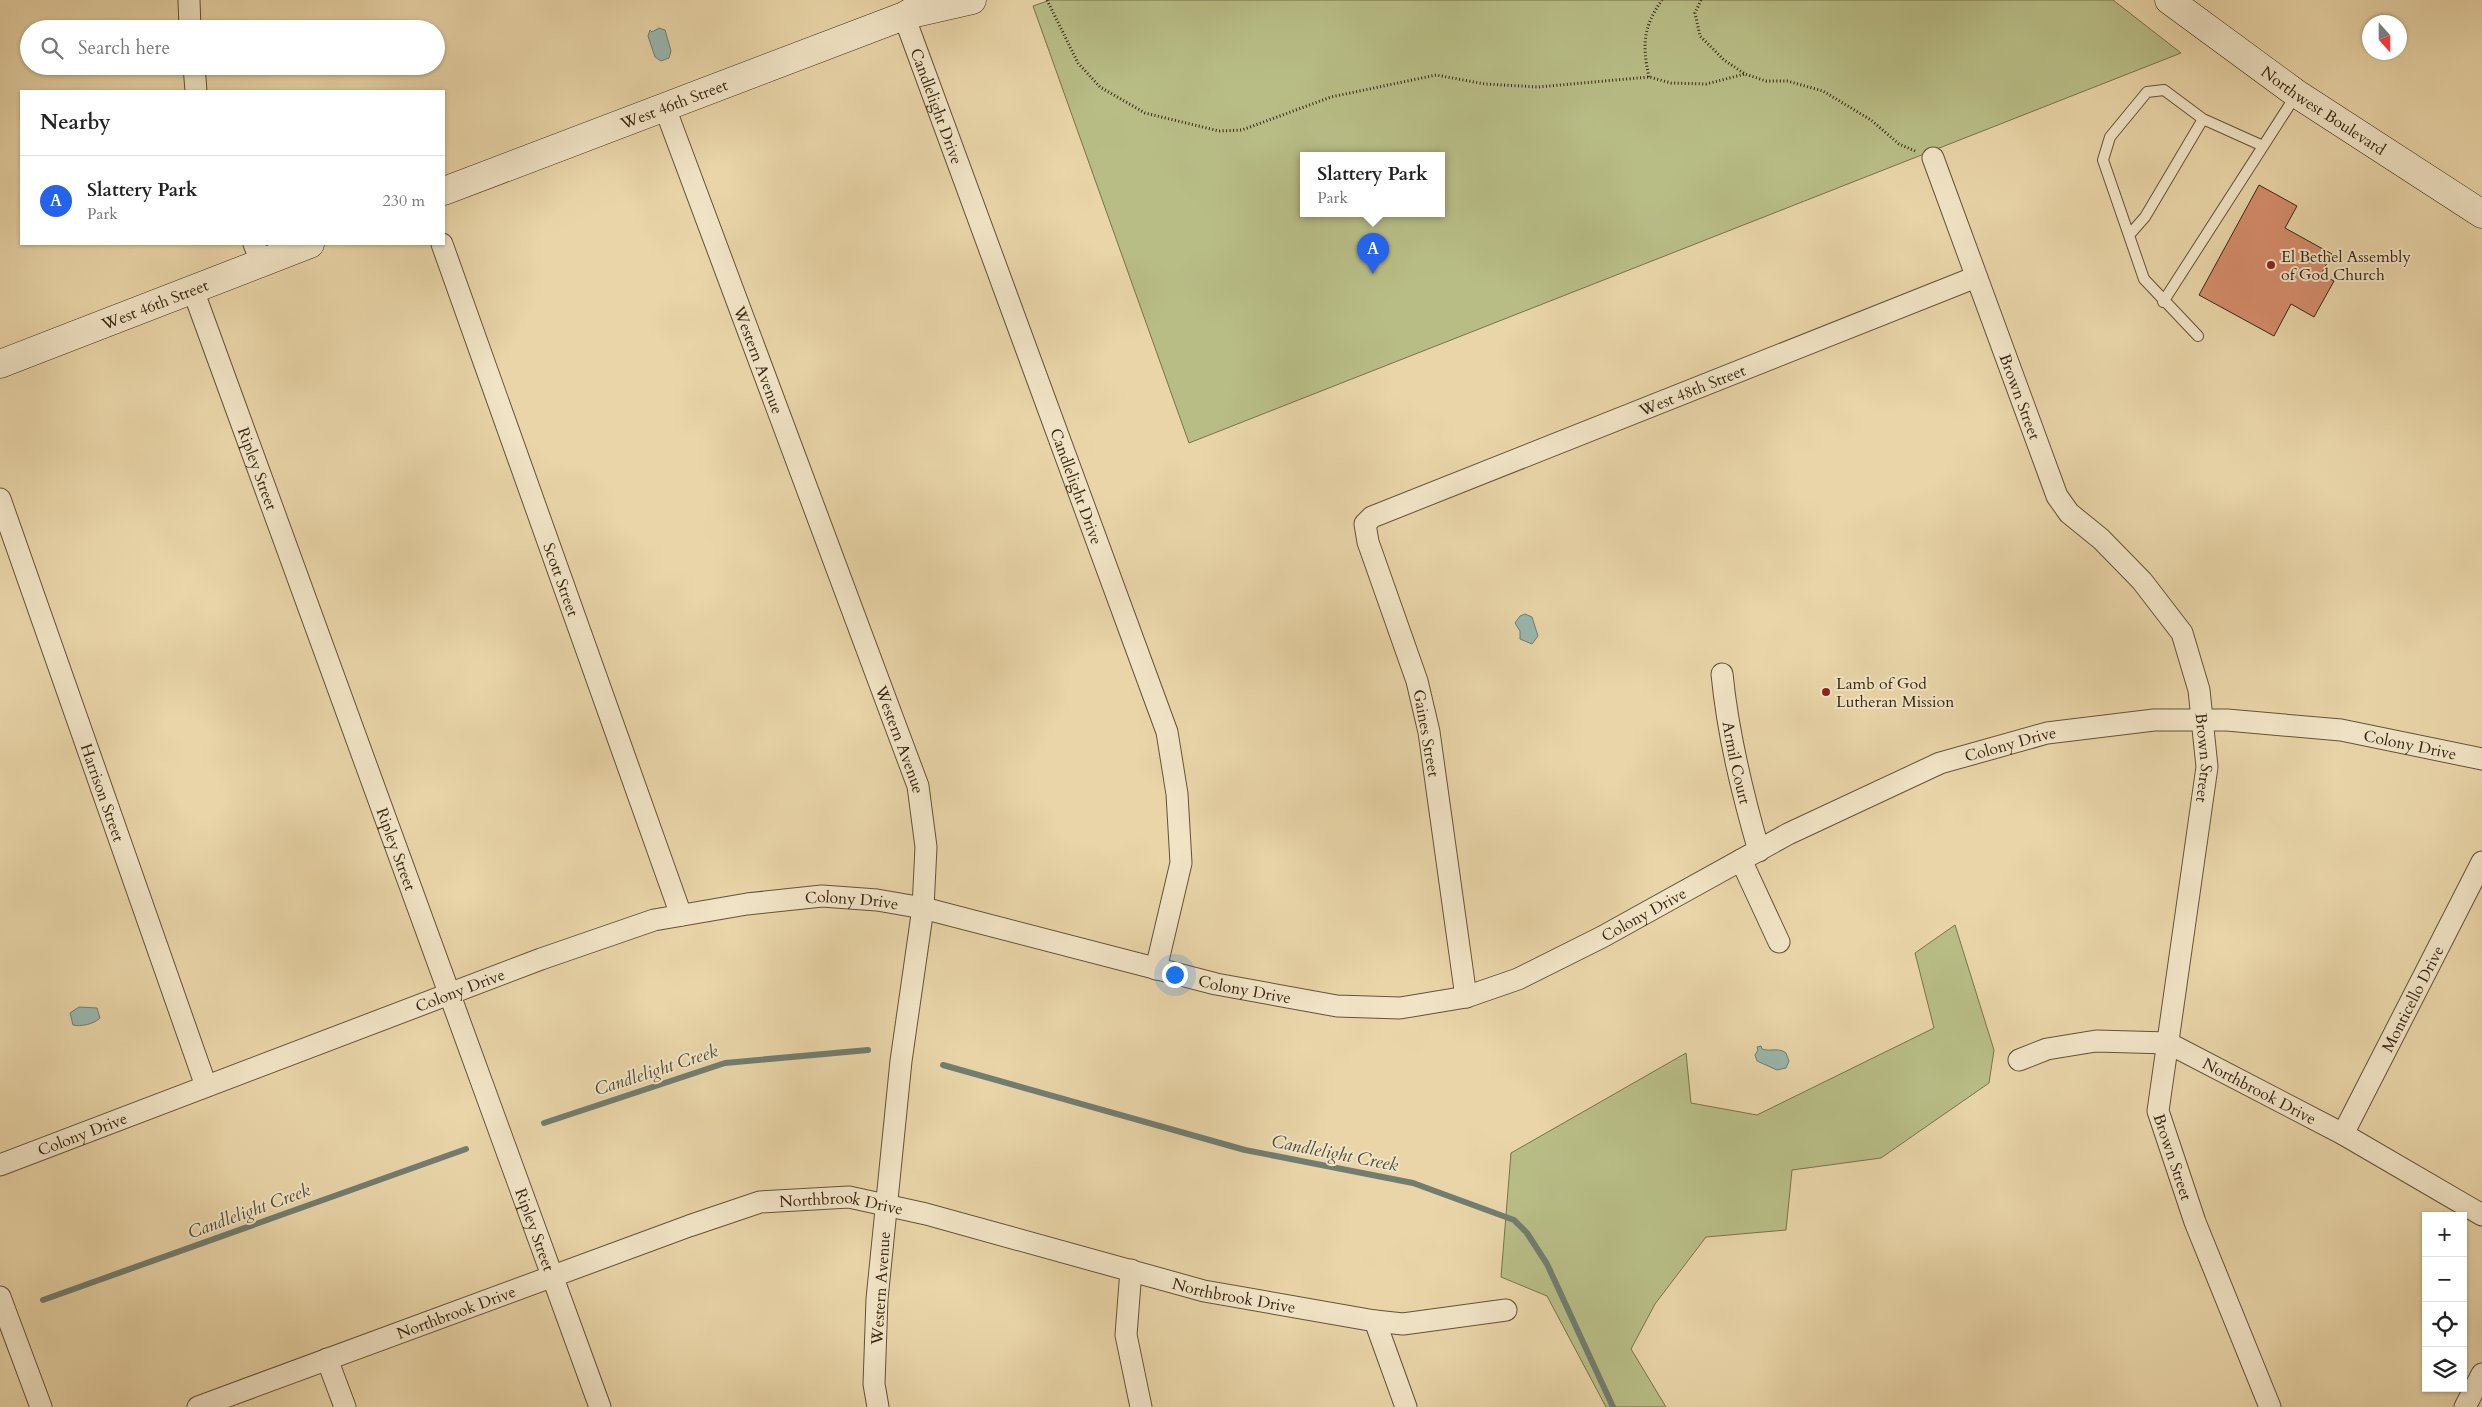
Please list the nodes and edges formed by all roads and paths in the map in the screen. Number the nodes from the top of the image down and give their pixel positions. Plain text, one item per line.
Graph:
1 (189, 0) edge
2 (933, 0) edge
3 (972, 0) edge
4 (1047, 0) edge
5 (1662, 0) edge
6 (1701, 0) edge
7 (2169, 0) edge
8 (904, 16) junction
9 (190, 20) edge
10 (1745, 74) junction
11 (195, 75) edge
12 (1649, 77) junction
13 (196, 90) edge
14 (2297, 94) junction
15 (665, 108) junction
16 (2203, 119) junction
17 (2263, 146) junction
18 (1933, 158) joint
19 (445, 191) edge
20 (2479, 207) edge
21 (2130, 234) junction
22 (304, 245) edge
23 (442, 245) edge
24 (258, 253) edge
25 (1976, 277) junction
26 (193, 290) junction
27 (2163, 302) junction
28 (2198, 336) dead end
29 (0, 364) edge
30 (0, 499) edge
31 (1408, 503) joint
32 (1722, 674) dead end
33 (2202, 720) junction
34 (2482, 759) edge
35 (1750, 856) junction
36 (2482, 862) edge
37 (923, 908) junction
38 (681, 915) junction
39 (1779, 942) dead end
40 (1156, 968) junction
41 (450, 994) junction
42 (1466, 997) junction
43 (2168, 1043) junction
44 (2019, 1060) dead end
45 (206, 1086) junction
46 (2343, 1134) junction
47 (0, 1165) edge
48 (886, 1205) junction
49 (2482, 1215) edge
50 (1131, 1270) junction
51 (552, 1276) junction
52 (0, 1297) edge
53 (1506, 1310) dead end
54 (1375, 1321) junction
55 (328, 1359) junction
56 (2482, 1374) edge
57 (41, 1407) edge
58 (198, 1407) edge
59 (345, 1407) edge
60 (600, 1407) edge
61 (878, 1407) edge
62 (1141, 1407) edge
63 (1406, 1407) edge
64 (2270, 1407) edge
65 (2465, 1407) edge

1 - 9 street
2 - 8 street, West 46th Street
3 - 8 street, West 46th Street
4 - 12 path
5 - 12 path
6 - 10 path
7 - 14 street, Northwest Boulevard
8 - 15 street, West 46th Street
8 - 40 street, Candlelight Drive
10 - 12 path
10 - 18 path
11 - 13 street
14 - 17 lane
14 - 20 street, Northwest Boulevard
15 - 19 street, West 46th Street
15 - 37 street, Western Avenue
16 - 17 lane
16 - 21 lane
16 - 21 lane
17 - 27 lane
18 - 25 street, Brown Street
21 - 27 lane
22 - 24 street, West 46th Street
23 - 38 street, Scott Street
24 - 26 street, West 46th Street
25 - 31 street, West 48th Street
25 - 33 street, Brown Street
26 - 29 street, West 46th Street
26 - 41 street, Ripley Street
27 - 28 lane
30 - 45 street, Harrison Street
31 - 42 street, Gaines Street
32 - 35 street, Armil Court
33 - 34 street, Colony Drive
33 - 35 street, Colony Drive
33 - 43 street, Brown Street
35 - 39 street, Armil Court
35 - 42 street, Colony Drive
36 - 46 street, Monticello Drive
37 - 38 street, Colony Drive
37 - 40 street, Colony Drive
37 - 48 street, Western Avenue
38 - 41 street, Colony Drive
40 - 42 street, Colony Drive
41 - 45 street, Colony Drive
41 - 51 street, Ripley Street
43 - 44 street, Northbrook Drive
43 - 46 street, Northbrook Drive
43 - 64 street, Brown Street
45 - 47 street, Colony Drive
46 - 49 street, Northbrook Drive
48 - 50 street, Northbrook Drive
48 - 51 street, Northbrook Drive
48 - 61 street, Western Avenue
50 - 54 street, Northbrook Drive
50 - 62 street
51 - 55 street, Northbrook Drive
51 - 60 street, Ripley Street
52 - 57 street
53 - 54 street, Northbrook Drive
54 - 63 street
55 - 58 street, Northbrook Drive
55 - 59 street
56 - 65 street

